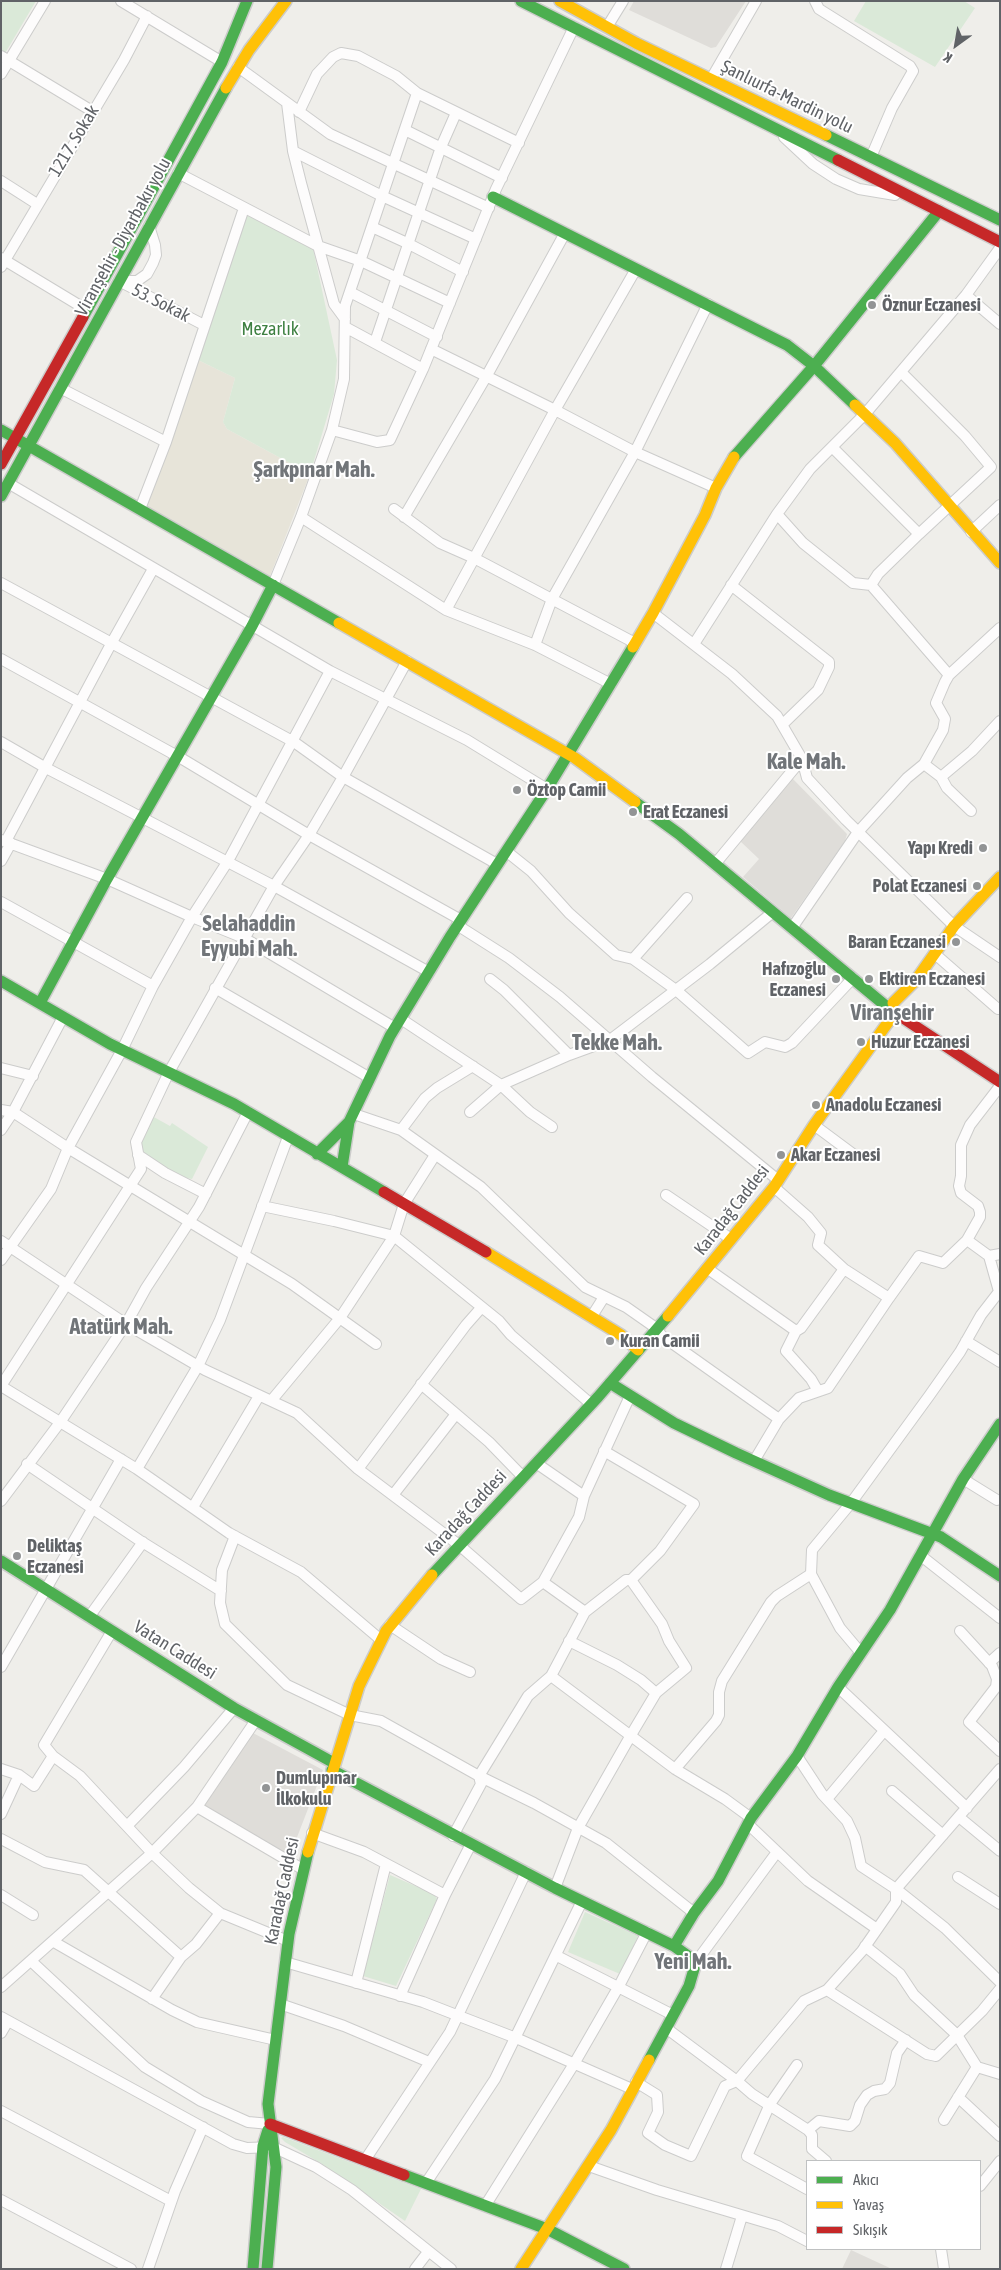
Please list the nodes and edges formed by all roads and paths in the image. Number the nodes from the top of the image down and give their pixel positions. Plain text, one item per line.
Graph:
1 (44, 1) edge
2 (121, 1) edge
3 (247, 1) edge
4 (286, 1) edge
5 (521, 1) edge
6 (560, 1) edge
7 (622, 1) edge
8 (756, 1) edge
9 (814, 1) edge
10 (147, 16) junction
11 (574, 27) junction
12 (607, 27) junction
13 (5, 58) edge
14 (222, 62) junction
15 (238, 67) junction
16 (1, 74) edge
17 (711, 79) junction
18 (417, 93) junction
19 (287, 103) junction
20 (92, 111) junction
21 (300, 112) junction
22 (456, 113) junction
23 (775, 128) junction
24 (405, 130) junction
25 (519, 143) junction
26 (441, 147) junction
27 (293, 151) junction
28 (871, 157) junction
29 (394, 162) junction
30 (178, 173) junction
31 (502, 178) junction
32 (430, 179) junction
33 (1, 181) edge
34 (382, 196) junction
35 (912, 198) junction
36 (491, 203) junction
37 (37, 204) junction
38 (244, 208) junction
39 (939, 211) junction
40 (418, 212) junction
41 (1000, 220) edge
42 (150, 226) junction
43 (372, 228) junction
44 (565, 233) junction
45 (476, 239) junction
46 (1000, 242) edge
47 (407, 243) junction
48 (318, 246) junction
49 (1000, 248) edge
50 (361, 260) junction
51 (2, 262) edge
52 (636, 268) junction
53 (463, 272) junction
54 (398, 277) junction
55 (119, 281) junction
56 (350, 292) junction
57 (966, 295) junction
58 (450, 303) junction
59 (708, 304) junction
60 (87, 310) junction
61 (386, 310) junction
62 (345, 323) junction
63 (1000, 324) edge
64 (204, 325) junction
65 (437, 336) junction
66 (374, 342) junction
67 (431, 349) junction
68 (814, 366) junction
69 (423, 369) junction
70 (901, 372) junction
71 (486, 377) junction
72 (60, 388) junction
73 (555, 410) junction
74 (865, 414) junction
75 (1, 430) edge
76 (332, 430) junction
77 (16, 438) junction
78 (166, 442) junction
79 (28, 446) junction
80 (833, 448) junction
81 (635, 452) junction
82 (1, 464) edge
83 (8, 483) junction
84 (716, 488) junction
85 (1, 496) edge
86 (950, 505) junction
87 (1000, 505) edge
88 (140, 509) junction
89 (394, 509) dead end
90 (777, 514) junction
91 (301, 517) junction
92 (404, 517) junction
93 (971, 532) junction
94 (919, 534) junction
95 (474, 558) junction
96 (1000, 563) edge
97 (153, 569) junction
98 (1, 583) edge
99 (273, 585) junction
100 (731, 585) junction
101 (871, 585) junction
102 (552, 599) junction
103 (446, 610) junction
104 (653, 613) junction
105 (252, 626) junction
106 (1000, 628) edge
107 (635, 643) junction
108 (110, 644) junction
109 (694, 644) junction
110 (535, 645) junction
111 (1, 659) edge
112 (407, 660) junction
113 (330, 671) junction
114 (950, 675) junction
115 (611, 684) junction
116 (213, 696) junction
117 (384, 698) junction
118 (80, 702) junction
119 (1000, 721) edge
120 (783, 724) junction
121 (1, 742) edge
122 (294, 742) junction
123 (568, 753) junction
124 (179, 757) junction
125 (802, 759) junction
126 (924, 764) junction
127 (46, 768) junction
128 (343, 777) junction
129 (941, 777) junction
130 (547, 789) junction
131 (259, 804) junction
132 (971, 812) dead end
133 (143, 819) junction
134 (858, 832) junction
135 (309, 835) junction
136 (6, 841) edge
137 (506, 851) junction
138 (1, 861) edge
139 (228, 862) junction
140 (497, 864) junction
141 (715, 864) junction
142 (1000, 877) edge
143 (107, 879) junction
144 (274, 886) junction
145 (687, 898) dead end
146 (1, 902) edge
147 (773, 912) junction
148 (192, 917) junction
149 (459, 922) junction
150 (954, 926) junction
151 (792, 928) junction
152 (244, 938) junction
153 (73, 941) junction
154 (935, 954) junction
155 (1000, 957) edge
156 (632, 959) junction
157 (428, 972) junction
158 (853, 978) junction
159 (490, 979) dead end
160 (916, 980) junction
161 (1, 981) edge
162 (153, 986) junction
163 (215, 988) junction
164 (676, 990) junction
165 (40, 1003) junction
166 (890, 1005) junction
167 (998, 1010) dead end
168 (904, 1013) junction
169 (63, 1017) junction
170 (890, 1021) junction
171 (398, 1023) junction
172 (610, 1040) junction
173 (122, 1050) junction
174 (569, 1055) junction
175 (473, 1066) junction
176 (1, 1068) edge
177 (169, 1072) junction
178 (33, 1076) junction
179 (370, 1078) junction
180 (1000, 1084) edge
181 (501, 1085) junction
182 (1, 1110) edge
183 (13, 1112) junction
184 (248, 1112) junction
185 (470, 1112) dead end
186 (352, 1118) junction
187 (814, 1125) junction
188 (552, 1127) dead end
189 (1, 1130) edge
190 (401, 1130) junction
191 (288, 1137) junction
192 (68, 1148) junction
193 (317, 1154) junction
194 (853, 1154) dead end
195 (138, 1155) junction
196 (435, 1155) junction
197 (342, 1167) junction
198 (776, 1183) junction
199 (130, 1186) junction
200 (206, 1194) junction
201 (666, 1195) dead end
202 (404, 1204) junction
203 (262, 1206) junction
204 (190, 1222) junction
205 (394, 1236) junction
206 (731, 1239) junction
207 (967, 1240) junction
208 (6, 1244) edge
209 (244, 1254) junction
210 (1000, 1254) edge
211 (989, 1256) junction
212 (1, 1260) edge
213 (708, 1269) junction
214 (844, 1269) junction
215 (67, 1286) junction
216 (999, 1294) edge
217 (604, 1297) junction
218 (889, 1298) junction
219 (481, 1308) junction
220 (592, 1316) junction
221 (340, 1318) junction
222 (126, 1324) junction
223 (656, 1328) junction
224 (796, 1331) junction
225 (966, 1341) junction
226 (376, 1344) dead end
227 (638, 1350) junction
228 (1000, 1362) edge
229 (198, 1366) junction
230 (610, 1383) junction
231 (421, 1384) junction
232 (1, 1386) edge
233 (818, 1391) junction
234 (259, 1396) junction
235 (630, 1396) junction
236 (271, 1401) junction
237 (591, 1404) junction
238 (456, 1414) junction
239 (779, 1418) junction
240 (60, 1421) junction
241 (999, 1426) edge
242 (604, 1451) junction
243 (121, 1459) junction
244 (754, 1461) junction
245 (536, 1463) junction
246 (27, 1464) junction
247 (137, 1469) junction
248 (358, 1469) junction
249 (523, 1477) junction
250 (963, 1479) junction
251 (5, 1487) edge
252 (393, 1495) junction
253 (584, 1496) junction
254 (997, 1500) dead end
255 (1, 1501) edge
256 (851, 1503) junction
257 (193, 1507) junction
258 (94, 1509) junction
259 (932, 1533) junction
260 (235, 1536) junction
261 (143, 1542) junction
262 (459, 1545) junction
263 (920, 1555) junction
264 (1, 1560) edge
265 (811, 1574) junction
266 (1000, 1576) edge
267 (631, 1580) junction
268 (543, 1582) junction
269 (45, 1590) junction
270 (221, 1591) junction
271 (585, 1612) junction
272 (88, 1617) junction
273 (1000, 1618) edge
274 (390, 1625) junction
275 (112, 1631) junction
276 (960, 1631) dead end
277 (381, 1640) junction
278 (570, 1641) junction
279 (1000, 1652) edge
280 (861, 1653) junction
281 (989, 1663) junction
282 (1, 1667) edge
283 (470, 1672) dead end
284 (551, 1676) junction
285 (838, 1687) junction
286 (656, 1693) junction
287 (234, 1708) junction
288 (350, 1715) junction
289 (256, 1720) junction
290 (884, 1731) junction
291 (631, 1736) junction
292 (1000, 1751) edge
293 (53, 1756) junction
294 (797, 1756) junction
295 (333, 1767) junction
296 (675, 1769) junction
297 (1000, 1769) edge
298 (1, 1770) edge
299 (19, 1775) junction
300 (479, 1776) junction
301 (892, 1791) dead end
302 (827, 1799) junction
303 (197, 1807) junction
304 (967, 1808) junction
305 (1, 1814) edge
306 (959, 1817) junction
307 (749, 1821) junction
308 (127, 1826) junction
309 (578, 1828) junction
310 (312, 1833) junction
311 (943, 1835) junction
312 (453, 1836) junction
313 (1, 1839) edge
314 (471, 1844) junction
315 (1000, 1851) edge
316 (777, 1852) junction
317 (152, 1853) junction
318 (386, 1864) junction
319 (304, 1870) junction
320 (526, 1872) junction
321 (958, 1877) dead end
322 (554, 1888) junction
323 (896, 1888) junction
324 (108, 1891) junction
325 (445, 1895) junction
326 (1, 1896) edge
327 (582, 1901) junction
328 (1000, 1904) edge
329 (220, 1913) junction
330 (694, 1913) junction
331 (33, 1915) dead end
332 (877, 1929) junction
333 (647, 1932) junction
334 (288, 1940) junction
335 (54, 1942) junction
336 (674, 1946) junction
337 (865, 1946) junction
338 (557, 1956) junction
339 (181, 1957) junction
340 (31, 1961) junction
341 (285, 1962) junction
342 (693, 1966) junction
343 (1000, 1982) edge
344 (356, 1983) junction
345 (619, 1986) junction
346 (1, 1987) edge
347 (1000, 1989) edge
348 (827, 1990) junction
349 (400, 1996) junction
350 (152, 1998) junction
351 (280, 2004) junction
352 (673, 2015) junction
353 (459, 2016) junction
354 (5, 2019) edge
355 (666, 2028) junction
356 (1, 2033) edge
357 (957, 2035) junction
358 (516, 2038) junction
359 (276, 2040) junction
360 (906, 2040) junction
361 (429, 2062) junction
362 (574, 2064) junction
363 (796, 2065) dead end
364 (976, 2067) junction
365 (1000, 2074) edge
366 (737, 2081) junction
367 (634, 2086) junction
368 (958, 2096) junction
369 (770, 2104) junction
370 (1, 2111) edge
371 (944, 2120) dead end
372 (270, 2124) junction
373 (203, 2128) junction
374 (808, 2130) junction
375 (1000, 2136) edge
376 (268, 2146) junction
377 (365, 2160) junction
378 (825, 2160) edge
379 (1000, 2161) edge
380 (589, 2166) junction
381 (426, 2183) junction
382 (981, 2185) edge
383 (806, 2188) edge
384 (1, 2200) edge
385 (171, 2201) junction
386 (485, 2206) junction
387 (742, 2216) junction
388 (547, 2229) junction
389 (806, 2240) edge
390 (941, 2250) edge
391 (428, 2252) junction
392 (132, 2269) edge
393 (148, 2269) edge
394 (253, 2269) edge
395 (267, 2269) edge
396 (415, 2269) edge
397 (451, 2269) edge
398 (521, 2269) edge
399 (623, 2269) edge
400 (726, 2269) edge
401 (944, 2269) edge

1 - 13 street
2 - 10 street
3 - 14 main road, Viranşehir - Diyarbakır yolu
4 - 15 main road, Viranşehir - Diyarbakır yolu
5 - 11 main road
6 - 12 main road, Şanlıurfa-Mardin yolu
7 - 12 street
8 - 17 street
9 - 28 street
10 - 14 street
10 - 20 street, 1217. Sokak
11 - 23 main road
11 - 25 street
12 - 17 main road, Şanlıurfa-Mardin yolu
13 - 16 street
13 - 20 street
14 - 60 main road, Viranşehir - Diyarbakır yolu
15 - 19 street
15 - 30 main road, Viranşehir - Diyarbakır yolu
17 - 28 main road, Şanlıurfa-Mardin yolu
18 - 21 street
18 - 22 street
18 - 24 street
19 - 21 street
19 - 27 street
20 - 37 street, 1217. Sokak
21 - 29 street
22 - 25 street
22 - 26 street
23 - 35 main road
23 - 35 street
24 - 26 street
24 - 29 street
25 - 31 street
26 - 31 street
26 - 32 street
27 - 34 street
27 - 48 street
28 - 41 main road, Şanlıurfa-Mardin yolu
29 - 32 street
29 - 34 street
30 - 38 street
30 - 42 main road, Viranşehir - Diyarbakır yolu
31 - 36 street
32 - 36 street
32 - 40 street
33 - 37 street
34 - 40 street
34 - 43 street
35 - 39 main road
36 - 44 main road
36 - 45 street
37 - 51 street, 1217. Sokak
38 - 48 street
38 - 64 street
39 - 46 main road
39 - 68 main road
40 - 45 street
40 - 47 street
42 - 55 main road, Viranşehir - Diyarbakır yolu
42 - 55 street
43 - 47 street
43 - 50 street
44 - 52 main road
44 - 71 street
45 - 53 street
47 - 53 street
47 - 54 street
48 - 50 street
48 - 62 street
49 - 57 street
50 - 54 street
50 - 56 street
51 - 60 street
52 - 59 main road
52 - 73 street
53 - 58 street
54 - 58 street
54 - 61 street
55 - 64 street, 53. Sokak
55 - 72 main road, Viranşehir - Diyarbakır yolu
56 - 61 street
56 - 62 street
57 - 63 street
57 - 70 street
58 - 65 street
59 - 68 main road
59 - 81 street
60 - 77 main road, Viranşehir - Diyarbakır yolu
61 - 65 street
61 - 66 street
62 - 66 street
62 - 76 street
64 - 78 street
65 - 67 street
66 - 69 street
67 - 69 street
67 - 71 street
68 - 74 main road
68 - 84 main road
69 - 76 street
70 - 74 street
70 - 86 street
71 - 73 street
71 - 92 street
72 - 78 street
72 - 79 main road, Viranşehir - Diyarbakır yolu
73 - 81 street
73 - 95 street
74 - 80 street
74 - 86 main road
75 - 77 main road
76 - 91 street
77 - 79 main road
77 - 82 main road, Viranşehir - Diyarbakır yolu
78 - 88 street
79 - 83 main road, Viranşehir - Diyarbakır yolu
79 - 88 main road
80 - 90 street
80 - 94 street
81 - 84 street
81 - 102 street
83 - 85 main road, Viranşehir - Diyarbakır yolu
83 - 97 street
84 - 104 main road
86 - 93 main road
86 - 94 street
87 - 93 street
88 - 99 main road
89 - 92 street
90 - 100 street
90 - 101 street
91 - 99 street
91 - 103 street
92 - 95 street
93 - 96 main road
94 - 101 street
95 - 102 street
95 - 103 street
97 - 105 street
97 - 108 street
98 - 108 street
99 - 105 main road
99 - 112 main road
100 - 109 street
100 - 120 street
101 - 114 street
102 - 107 street
102 - 110 street
103 - 110 street
104 - 107 main road
104 - 109 street
105 - 113 street
105 - 116 main road
106 - 114 street
107 - 115 main road
108 - 116 street
108 - 118 street
109 - 120 street
110 - 115 street
111 - 118 street
112 - 117 street
112 - 123 main road
113 - 117 street
113 - 122 street
114 - 126 street
115 - 123 main road
116 - 122 street
116 - 124 main road
117 - 128 street
117 - 130 street
118 - 124 street
118 - 127 street
119 - 129 street
120 - 125 street
121 - 127 street
122 - 128 street
122 - 131 street
123 - 130 main road
123 - 141 main road
124 - 131 street
124 - 133 main road
125 - 134 street
125 - 141 street
126 - 129 street
126 - 134 street
127 - 133 street
127 - 136 street
128 - 135 street
128 - 140 street
129 - 132 street
130 - 137 main road
131 - 135 street
131 - 139 street
133 - 139 street
133 - 143 main road
134 - 150 street
134 - 151 street
135 - 144 street
135 - 149 street
136 - 138 street
136 - 143 street
137 - 140 main road
137 - 156 street
139 - 144 street
139 - 148 street
140 - 149 main road
141 - 147 main road
142 - 150 main road
143 - 148 street
143 - 153 main road
144 - 152 street
144 - 157 street
145 - 156 street
146 - 153 street
147 - 151 main road
147 - 164 street
148 - 152 street
148 - 162 street
149 - 157 main road
149 - 172 street
150 - 154 main road
150 - 155 street
151 - 158 main road
152 - 163 street
152 - 171 street
153 - 162 street
153 - 165 main road
154 - 160 main road
154 - 167 street
156 - 164 street
157 - 171 main road
158 - 164 street
158 - 166 main road
159 - 174 street
160 - 166 main road
160 - 168 main road
161 - 165 main road
162 - 173 street
163 - 177 street
163 - 179 street
164 - 172 street
165 - 169 main road
166 - 168 main road
166 - 170 main road
168 - 170 main road
168 - 180 main road
169 - 173 main road
169 - 178 street
170 - 187 main road, Karadağ Caddesi
171 - 175 street
171 - 179 main road
172 - 174 street
172 - 198 street
173 - 177 main road
173 - 192 street
174 - 181 street
175 - 181 street
175 - 190 street
176 - 178 street
177 - 184 main road
177 - 195 street
178 - 183 street
179 - 186 main road
180 - 207 street
181 - 185 street
181 - 188 street
182 - 183 street
183 - 189 street
183 - 192 street
184 - 191 main road
184 - 200 street
186 - 190 street
186 - 193 main road
186 - 197 main road
187 - 194 street
187 - 198 main road, Karadağ Caddesi
190 - 196 street
191 - 193 main road
191 - 203 street
192 - 199 street
192 - 208 street
193 - 197 main road
195 - 199 street
195 - 200 street
196 - 202 street
196 - 217 street
197 - 202 main road
198 - 206 main road, Karadağ Caddesi
198 - 214 street
199 - 204 street
199 - 215 street
200 - 204 street
201 - 206 street
202 - 205 street
202 - 220 main road
203 - 205 street
203 - 209 street
204 - 209 street
204 - 222 street
205 - 219 street
205 - 221 street
206 - 213 main road, Karadağ Caddesi
207 - 211 street
207 - 218 street
208 - 212 street
208 - 215 street
209 - 221 street
209 - 229 street
210 - 211 street
211 - 216 street
213 - 223 main road, Karadağ Caddesi
213 - 224 street
214 - 218 street
214 - 224 street
215 - 222 street
215 - 232 street
216 - 225 street
217 - 220 street
217 - 223 street
218 - 233 street
219 - 231 street
219 - 237 street
220 - 227 main road
221 - 226 street
221 - 236 street
222 - 229 street
222 - 240 street
223 - 227 main road, Karadağ Caddesi
223 - 239 street
224 - 233 street
225 - 228 street
225 - 256 street
227 - 230 main road, Karadağ Caddesi
229 - 234 street
229 - 247 street
230 - 235 main road
230 - 237 main road, Karadağ Caddesi
231 - 238 street
231 - 248 street
232 - 240 street
233 - 239 street
234 - 236 street
234 - 257 street
235 - 242 street
235 - 244 main road
236 - 248 street
237 - 245 main road, Karadağ Caddesi
238 - 249 street
238 - 252 street
239 - 244 street
240 - 243 street
240 - 246 street
241 - 250 main road
242 - 253 street
242 - 267 street
243 - 247 street
243 - 258 street
244 - 256 main road
245 - 249 main road, Karadağ Caddesi
245 - 253 street
246 - 251 street
246 - 258 street
247 - 257 street
248 - 252 street
249 - 262 main road, Karadağ Caddesi
250 - 254 street
250 - 259 main road
251 - 255 street
252 - 262 street
253 - 268 street
256 - 259 main road
256 - 265 street
257 - 260 street
258 - 261 street
258 - 269 street
259 - 263 main road
259 - 266 main road
260 - 270 street
260 - 277 street
261 - 270 street
261 - 272 street
262 - 268 street
262 - 274 main road, Karadağ Caddesi
263 - 273 street
263 - 280 main road
264 - 269 main road, Vatan Caddesi
265 - 280 street
265 - 296 street
267 - 271 street
267 - 286 street
268 - 271 street
269 - 272 main road, Vatan Caddesi
269 - 282 street
270 - 288 street
271 - 278 street
272 - 275 main road, Vatan Caddesi
274 - 277 main road, Karadağ Caddesi
274 - 283 street
275 - 287 main road, Vatan Caddesi
275 - 293 street
276 - 281 street
277 - 288 main road, Karadağ Caddesi
278 - 284 street
278 - 286 street
279 - 281 street
280 - 285 main road
281 - 292 street
284 - 291 street
284 - 300 street
285 - 290 street
285 - 294 main road
286 - 291 street
287 - 289 main road, Vatan Caddesi
287 - 308 street
288 - 295 main road, Karadağ Caddesi
288 - 300 street
289 - 295 main road, Vatan Caddesi
289 - 303 street
290 - 302 street
290 - 304 street
291 - 296 street
291 - 309 street
293 - 299 street
293 - 308 street
294 - 302 street
294 - 307 main road
295 - 310 main road, Karadağ Caddesi
295 - 312 main road, Vatan Caddesi
296 - 307 street
297 - 304 street
298 - 299 street
299 - 305 street
300 - 309 street
300 - 312 street
301 - 311 street
302 - 323 street
303 - 317 street
303 - 319 street
304 - 306 street
306 - 311 street
306 - 315 street
307 - 316 street
307 - 330 main road
308 - 317 street
309 - 322 street
309 - 330 street
310 - 318 street
310 - 319 main road, Karadağ Caddesi
311 - 323 street
312 - 314 main road, Vatan Caddesi
313 - 324 street
314 - 320 main road, Vatan Caddesi
314 - 325 street
316 - 332 street
316 - 342 street
317 - 324 street
317 - 329 street
318 - 325 street
318 - 344 street
319 - 334 main road, Karadağ Caddesi
320 - 322 main road, Vatan Caddesi
320 - 353 street
321 - 328 street
322 - 327 main road, Vatan Caddesi
323 - 332 street
323 - 343 street
324 - 335 street
324 - 339 street
325 - 349 street
326 - 331 street
327 - 333 main road, Vatan Caddesi
327 - 338 street
329 - 334 street
329 - 339 street
330 - 336 main road
332 - 337 street
333 - 336 main road, Vatan Caddesi
333 - 345 street
334 - 341 main road, Karadağ Caddesi
335 - 340 street
335 - 350 street
336 - 342 main road, Vatan Caddesi
337 - 348 street
337 - 357 street
338 - 345 street
338 - 358 street
339 - 350 street
340 - 346 street
340 - 372 street
341 - 344 street
341 - 351 main road, Karadağ Caddesi
342 - 352 main road
344 - 349 street
345 - 352 street
345 - 362 street
347 - 357 street
348 - 360 street
348 - 366 street
349 - 353 street
350 - 359 street
351 - 359 main road, Karadağ Caddesi
351 - 361 street
352 - 355 main road
353 - 358 street
353 - 361 street
354 - 356 street
354 - 373 street
355 - 366 street
355 - 367 main road
357 - 360 street
357 - 364 street
358 - 362 street
358 - 381 street
359 - 372 main road, Karadağ Caddesi
360 - 374 street
361 - 377 street
362 - 367 street
362 - 386 street
363 - 369 street
364 - 365 street
364 - 368 street
366 - 367 street
366 - 369 street
367 - 380 main road
368 - 371 street
368 - 375 street
369 - 374 street
369 - 383 street
370 - 385 street
372 - 376 main road, Karadağ Caddesi
372 - 377 main road
373 - 376 street
373 - 385 street
374 - 378 street
376 - 391 street
376 - 394 main road
376 - 395 main road
377 - 381 main road
379 - 382 street
380 - 387 street
380 - 388 main road
381 - 386 main road
384 - 392 street
385 - 393 street
386 - 388 main road
387 - 389 street
387 - 400 street
388 - 398 main road
388 - 399 main road
390 - 401 street
391 - 396 street
391 - 397 street

